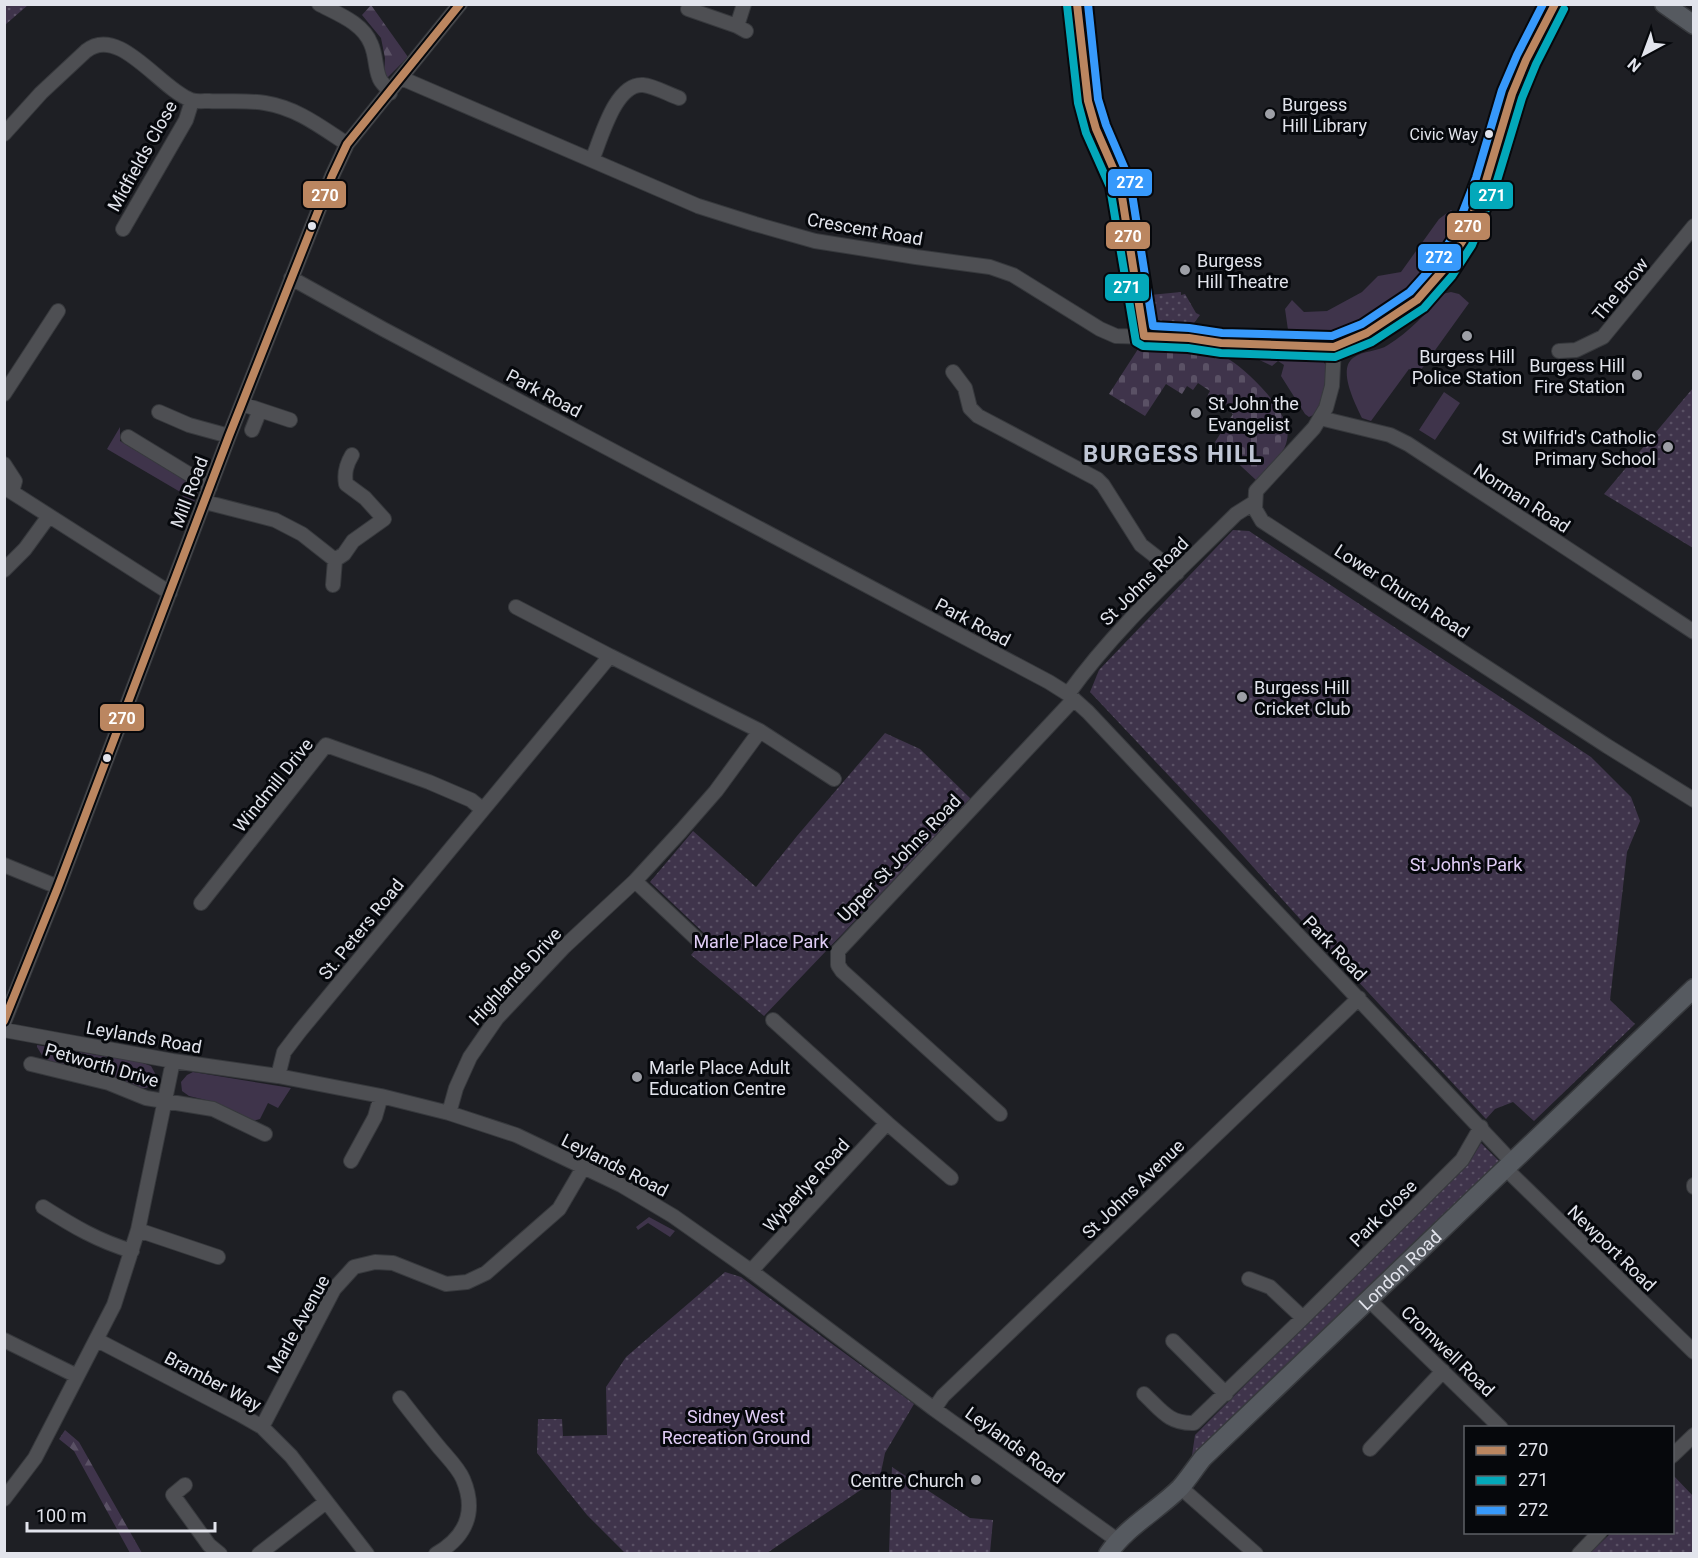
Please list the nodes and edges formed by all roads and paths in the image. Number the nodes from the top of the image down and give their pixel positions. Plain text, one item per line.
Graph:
1 (319, 4) edge
2 (744, 4) edge
3 (1077, 4) edge
4 (1555, 4) edge
5 (1668, 6) edge
6 (453, 7) edge
7 (688, 9) dead end
8 (1694, 26) edge
9 (401, 78) junction
10 (390, 93) junction
11 (679, 98) dead end
12 (192, 100) junction
13 (4, 134) edge
14 (347, 144) junction
15 (592, 159) junction
16 (1694, 225) edge
17 (123, 228) dead end
18 (291, 278) junction
19 (58, 311) dead end
20 (1144, 336) junction
21 (1334, 347) junction
22 (1559, 351) dead end
23 (953, 372) dead end
24 (4, 394) edge
25 (242, 404) junction
26 (260, 410) junction
27 (159, 412) dead end
28 (1320, 418) junction
29 (290, 420) dead end
30 (252, 430) dead end
31 (229, 436) junction
32 (128, 437) dead end
33 (352, 455) dead end
34 (4, 464) edge
35 (210, 487) junction
36 (8, 489) edge
37 (205, 502) junction
38 (1255, 502) junction
39 (49, 516) junction
40 (335, 560) junction
41 (4, 570) edge
42 (1177, 573) junction
43 (333, 585) dead end
44 (170, 594) junction
45 (516, 607) dead end
46 (1694, 632) edge
47 (610, 656) junction
48 (1071, 696) junction
49 (760, 731) junction
50 (834, 779) dead end
51 (1694, 800) edge
52 (482, 809) junction
53 (4, 865) edge
54 (635, 881) junction
55 (58, 887) junction
56 (201, 903) dead end
57 (701, 943) dead end
58 (1694, 988) edge
59 (1359, 998) junction
60 (773, 1020) dead end
61 (4, 1022) edge
62 (4, 1030) edge
63 (172, 1061) junction
64 (31, 1064) dead end
65 (278, 1076) junction
66 (381, 1096) junction
67 (164, 1100) junction
68 (449, 1113) junction
69 (1000, 1114) dead end
70 (887, 1123) junction
71 (1481, 1127) junction
72 (265, 1134) dead end
73 (351, 1161) dead end
74 (1509, 1165) junction
75 (583, 1168) junction
76 (951, 1178) dead end
77 (43, 1207) dead end
78 (138, 1230) junction
79 (132, 1251) junction
80 (218, 1257) dead end
81 (752, 1271) junction
82 (1249, 1279) dead end
83 (1369, 1300) junction
84 (1304, 1318) junction
85 (4, 1340) edge
86 (97, 1340) junction
87 (1173, 1341) dead end
88 (1694, 1353) edge
89 (1443, 1371) junction
90 (77, 1376) junction
91 (1144, 1394) dead end
92 (1226, 1394) junction
93 (400, 1398) dead end
94 (934, 1409) junction
95 (1499, 1426) edge
96 (262, 1427) junction
97 (1694, 1435) edge
98 (1370, 1449) dead end
99 (1674, 1454) edge
100 (185, 1485) dead end
101 (1180, 1488) junction
102 (4, 1498) edge
103 (326, 1502) junction
104 (1599, 1534) edge
105 (1113, 1547) edge
106 (220, 1554) edge
107 (259, 1554) edge
108 (367, 1554) edge
109 (436, 1554) edge
110 (1256, 1554) edge
111 (1579, 1554) edge

1 - 10 street
2 - 7 street
3 - 20 street
4 - 21 street
5 - 8 main road
6 - 9 street, Mill Road
9 - 10 street, Mill Road
9 - 15 street, Crescent Road
10 - 14 street, Mill Road
11 - 15 street
12 - 13 street
12 - 14 street
12 - 17 street, Midfields Close
14 - 18 street, Mill Road
15 - 20 street, Crescent Road
16 - 22 street, The Brow
18 - 25 street, Mill Road
18 - 48 street, Park Road
19 - 24 street
20 - 21 street, Crescent Road
21 - 28 street
23 - 42 street
25 - 26 street
25 - 31 street, Mill Road
26 - 29 street
26 - 30 street
27 - 31 street
28 - 38 street
28 - 46 street, Norman Road
31 - 35 street, Mill Road
32 - 35 street
33 - 40 street
34 - 36 street
35 - 37 street, Mill Road
36 - 39 street
37 - 40 street
37 - 44 street, Mill Road
38 - 42 street, St Johns Road
38 - 51 street, Lower Church Road
39 - 41 street
39 - 44 street
40 - 43 street
42 - 48 street, St Johns Road
44 - 55 street, Mill Road
45 - 47 street
47 - 49 street
47 - 52 street, St. Peters Road
48 - 59 street, Park Road
48 - 69 street, Upper St Johns Road
49 - 50 street
49 - 54 street, Highlands Drive
52 - 56 street, Windmill Drive
52 - 65 street, St. Peters Road
53 - 55 street
54 - 57 street
54 - 68 street, Highlands Drive
55 - 61 street, Mill Road
58 - 74 main road, London Road
59 - 71 street, Park Road
59 - 94 street, St Johns Avenue
60 - 70 street
62 - 63 street, Leylands Road
63 - 65 street, Leylands Road
63 - 67 street, Petworth Drive
64 - 67 street, Petworth Drive
65 - 66 street, Leylands Road
66 - 68 street, Leylands Road
66 - 73 street
67 - 72 street, Petworth Drive
67 - 78 street, Petworth Drive
68 - 75 street, Leylands Road
70 - 76 street
70 - 81 street, Wyberlye Road
71 - 74 street, Park Road
71 - 84 street, Park Close
74 - 83 main road, London Road
74 - 88 street, Newport Road
75 - 81 street, Leylands Road
75 - 96 street, Marle Avenue
77 - 79 street
78 - 79 street, Petworth Drive
78 - 80 street
79 - 86 street, Petworth Drive
81 - 94 street, Leylands Road
82 - 84 street
83 - 89 street, Cromwell Road
83 - 101 main road, London Road
84 - 92 street, Park Close
85 - 90 street
86 - 90 street, Petworth Drive
86 - 96 street, Bramber Way
87 - 92 street
89 - 95 street, Cromwell Road
89 - 98 street
90 - 102 street, Petworth Drive
91 - 92 street, Park Close
93 - 109 street
94 - 105 street, Leylands Road
96 - 103 street, Bramber Way
97 - 99 street
100 - 106 street
101 - 105 main road, London Road
101 - 110 street
103 - 107 street
103 - 108 street, Bramber Way
104 - 111 street

